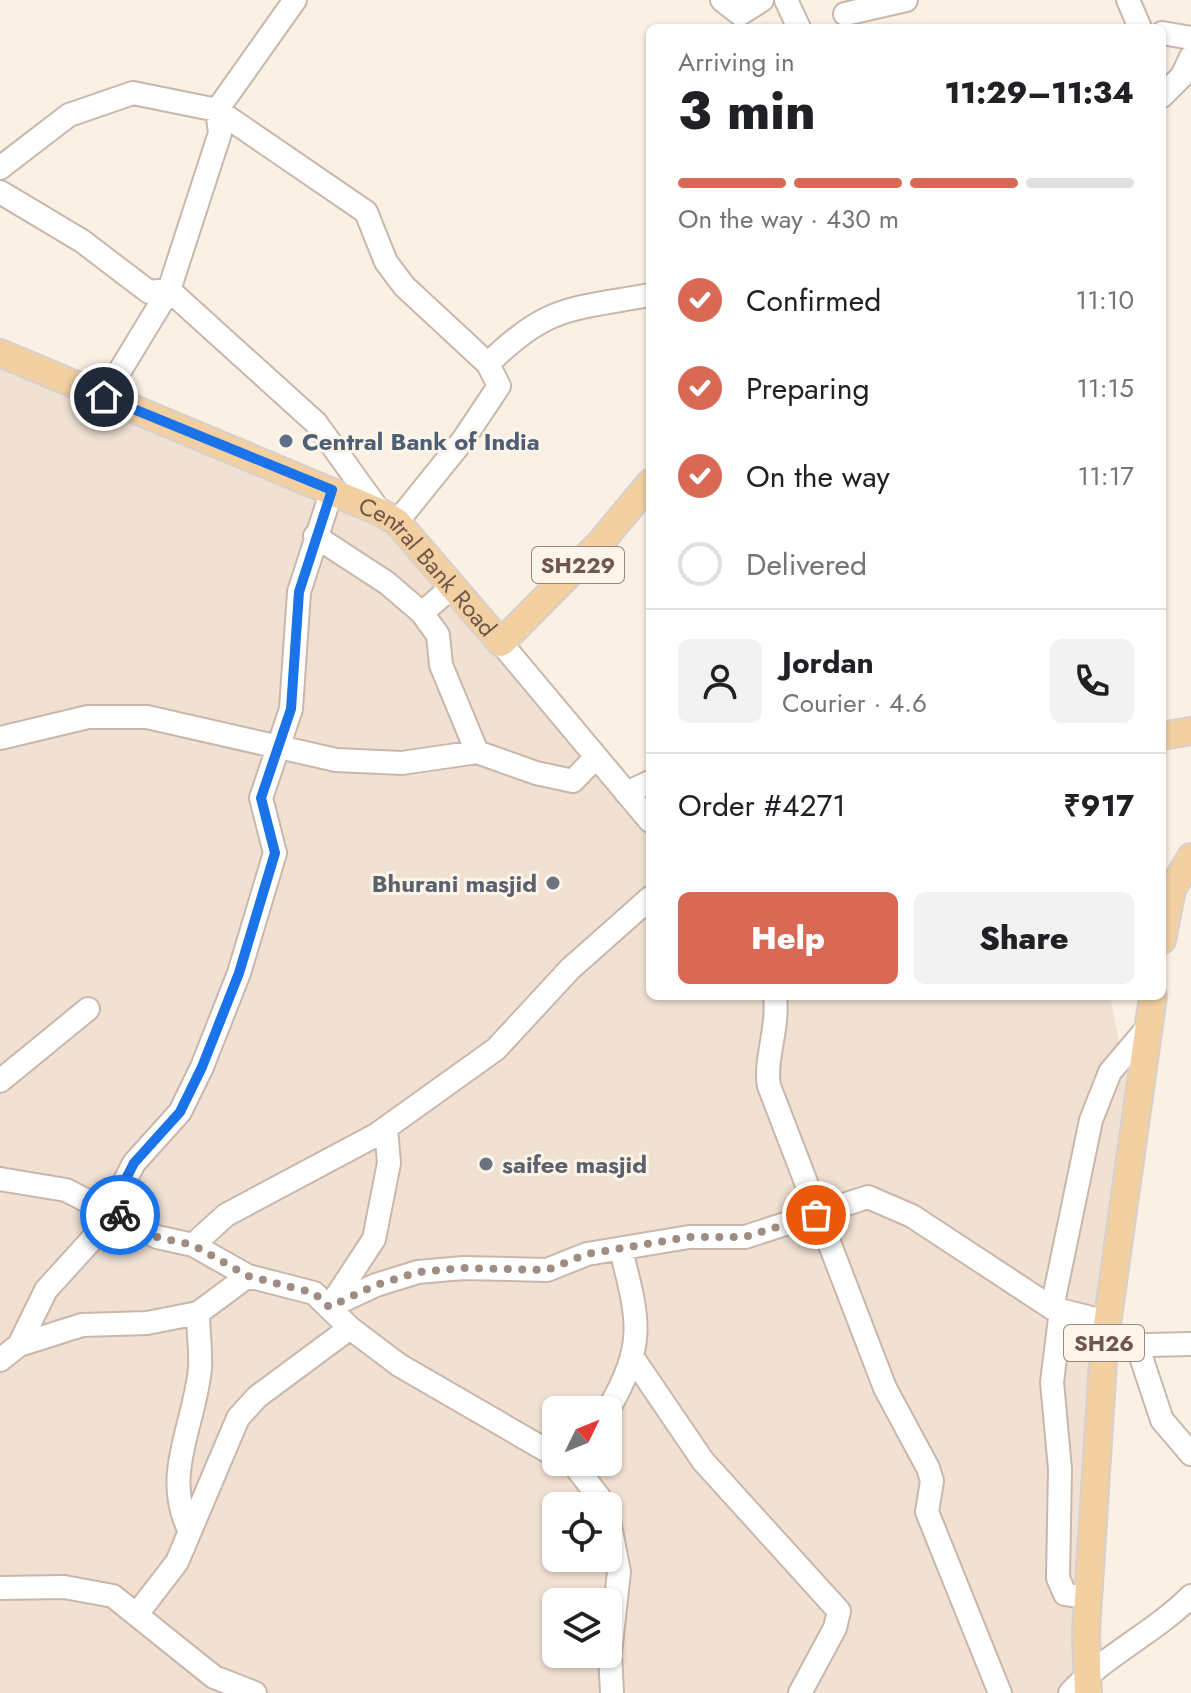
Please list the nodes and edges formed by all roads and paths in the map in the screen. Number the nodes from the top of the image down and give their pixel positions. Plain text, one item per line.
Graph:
1 (295, 0) edge
2 (722, 0) edge
3 (762, 0) edge
4 (786, 0) edge
5 (906, 0) edge
6 (1128, 0) edge
7 (843, 14) edge
8 (797, 24) edge
9 (1138, 24) edge
10 (1166, 34) edge
11 (1191, 38) edge
12 (1191, 57) edge
13 (1166, 92) edge
14 (217, 110) junction
15 (0, 168) edge
16 (0, 192) edge
17 (169, 290) junction
18 (646, 296) edge
19 (0, 353) edge
20 (488, 364) junction
21 (104, 397) junction
22 (646, 488) edge
23 (332, 490) junction
24 (389, 517) junction
25 (315, 536) junction
26 (452, 587) junction
27 (422, 613) junction
28 (501, 643) junction
29 (1166, 736) edge
30 (1190, 737) edge
31 (0, 738) edge
32 (279, 746) junction
33 (477, 752) junction
34 (596, 757) junction
35 (646, 784) edge
36 (626, 793) junction
37 (646, 816) edge
38 (1191, 857) edge
39 (1167, 882) edge
40 (646, 902) edge
41 (775, 1000) edge
42 (1152, 1000) edge
43 (88, 1009) dead end
44 (1149, 1026) junction
45 (0, 1081) edge
46 (386, 1128) junction
47 (0, 1179) edge
48 (113, 1212) junction
49 (816, 1215) junction
50 (193, 1245) junction
51 (621, 1250) junction
52 (248, 1276) junction
53 (329, 1307) junction
54 (1057, 1309) junction
55 (198, 1313) junction
56 (350, 1328) junction
57 (1106, 1334) junction
58 (1191, 1344) edge
59 (19, 1345) junction
60 (1137, 1345) junction
61 (633, 1358) junction
62 (0, 1360) edge
63 (615, 1396) edge
64 (542, 1446) edge
65 (1191, 1454) edge
66 (581, 1476) edge
67 (594, 1492) edge
68 (190, 1531) junction
69 (619, 1572) edge
70 (0, 1588) edge
71 (1191, 1596) edge
72 (1089, 1598) junction
73 (137, 1614) junction
74 (1081, 1687) edge
75 (255, 1693) edge
76 (612, 1693) edge
77 (800, 1693) edge
78 (1000, 1693) edge

1 - 14 street
2 - 3 street
4 - 8 street
5 - 7 street
6 - 9 street
10 - 11 street
12 - 13 street
14 - 15 street
14 - 17 street
14 - 20 street
16 - 17 street
17 - 21 street
17 - 24 street
18 - 20 street
19 - 21 main road, Central Bank Road
20 - 24 street
21 - 23 main road, Central Bank Road
22 - 28 main road, SH229
23 - 24 main road, Central Bank Road
23 - 25 street
24 - 26 main road, Central Bank Road
25 - 27 street
25 - 32 street
26 - 27 street
26 - 28 main road, Central Bank Road
27 - 33 street
28 - 34 street, Central Bank Road
29 - 30 main road
31 - 32 street
32 - 33 street
32 - 48 street
33 - 34 street
34 - 36 street, Central Bank Road
35 - 36 street
36 - 37 street, Central Bank Road
38 - 39 main road
40 - 46 street
41 - 49 street
42 - 44 main road, SH26
43 - 45 street
44 - 54 street
44 - 57 main road, SH26
46 - 50 street
46 - 53 street
47 - 48 street
48 - 50 street
48 - 59 street
49 - 51 street
49 - 54 street
49 - 78 street
50 - 52 street
51 - 53 street
51 - 61 street
52 - 53 street
52 - 55 street
53 - 56 street
54 - 57 street
54 - 72 street
55 - 59 street
55 - 68 street
56 - 64 street
56 - 68 street
57 - 60 street
57 - 72 main road, SH26
58 - 60 street
59 - 62 street
60 - 65 street
61 - 63 street
61 - 77 street
66 - 67 street
68 - 73 street
69 - 76 street
70 - 73 street
71 - 74 street
72 - 74 main road, SH26
73 - 75 street

